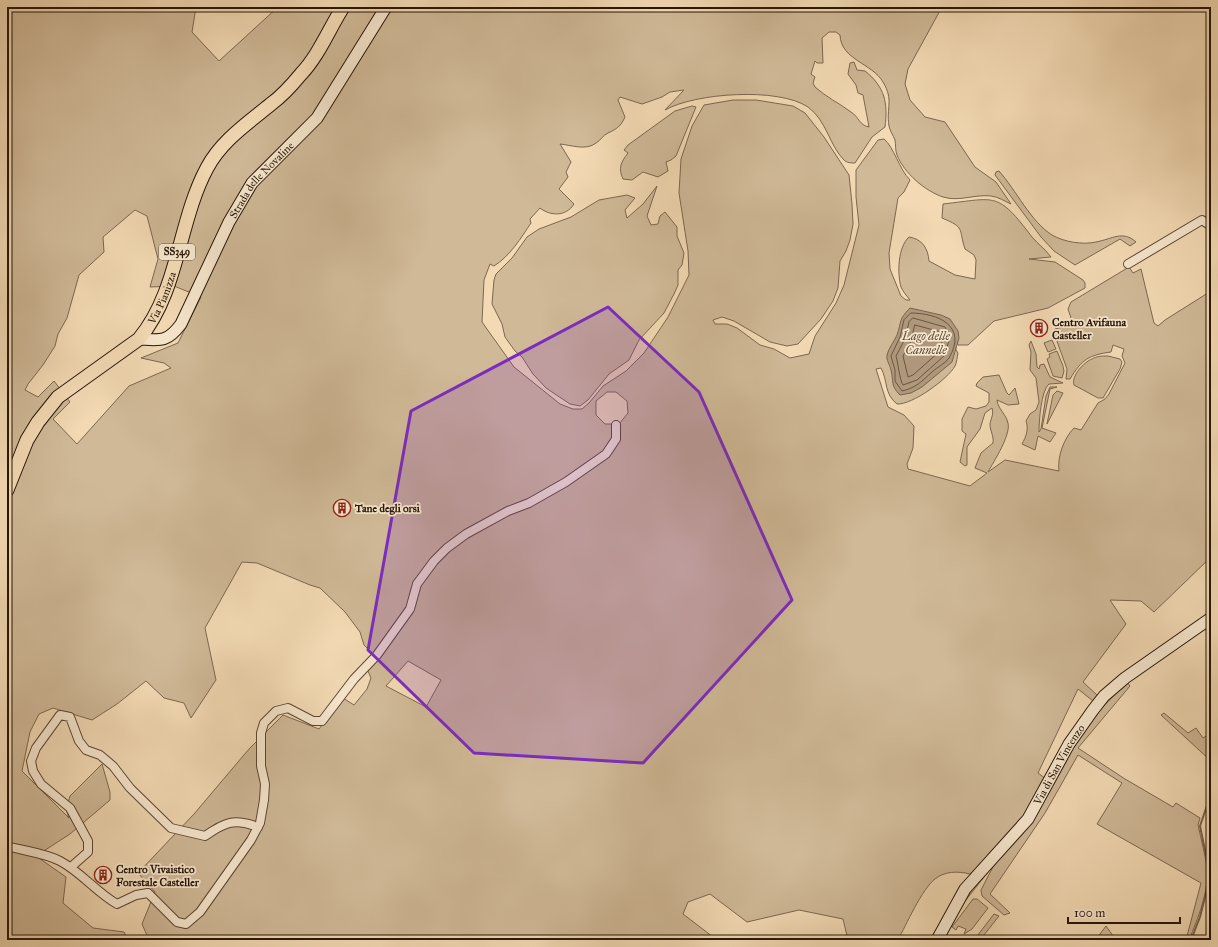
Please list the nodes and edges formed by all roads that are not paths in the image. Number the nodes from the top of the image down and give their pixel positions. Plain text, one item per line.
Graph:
1 (343, 7) edge
2 (386, 7) edge
3 (1211, 226) edge
4 (1128, 264) dead end
5 (139, 339) junction
6 (616, 425) dead end
7 (7, 490) edge
8 (1211, 618) edge
9 (258, 827) junction
10 (7, 846) edge
11 (71, 867) junction
12 (937, 940) edge

1 - 5 main road, Via Pianizza / SS349
2 - 5 main road, Strada delle Novaline
3 - 4 street
5 - 7 main road, Via Pianizza / SS349
6 - 9 street
8 - 12 main road, Via di San Vincenzo
9 - 11 street
9 - 11 street
10 - 11 street

